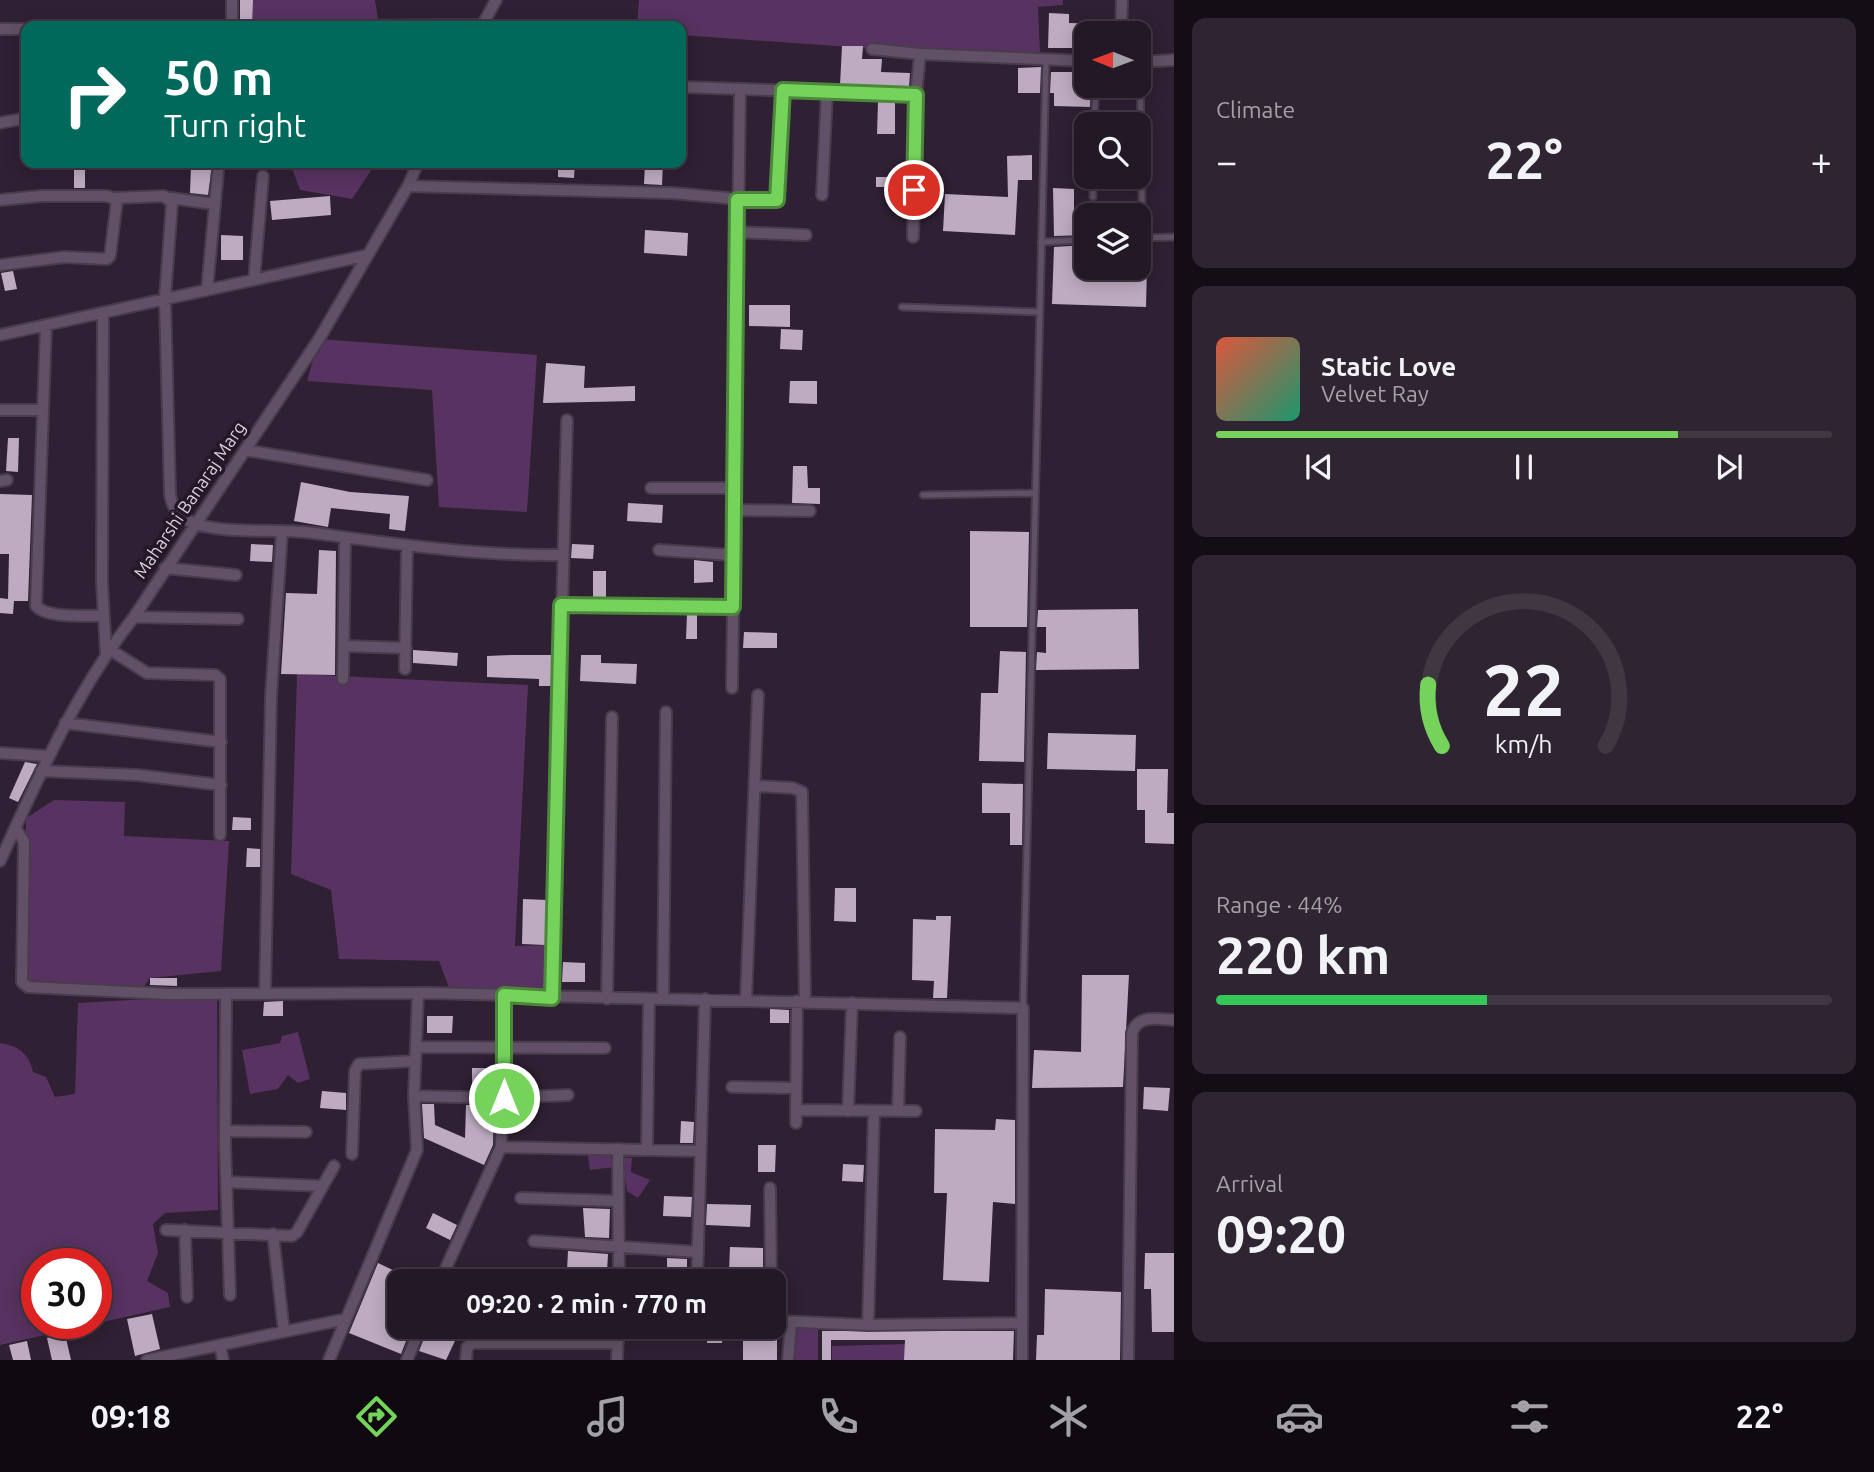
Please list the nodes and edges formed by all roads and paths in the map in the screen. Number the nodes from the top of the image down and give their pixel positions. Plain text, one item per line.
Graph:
1 (232, 0) edge
2 (496, 0) edge
3 (1122, 0) edge
4 (232, 21) edge
5 (484, 21) edge
6 (1121, 21) edge
7 (0, 29) edge
8 (21, 29) edge
9 (872, 49) dead end
10 (920, 54) junction
11 (1046, 60) junction
12 (1174, 60) edge
13 (1074, 61) edge
14 (1152, 61) edge
15 (686, 87) edge
16 (740, 89) junction
17 (783, 90) junction
18 (827, 92) junction
19 (916, 95) junction
20 (1140, 98) edge
21 (21, 119) edge
22 (0, 123) edge
23 (416, 168) edge
24 (218, 171) dead end
25 (263, 176) dead end
26 (408, 186) junction
27 (1093, 189) edge
28 (822, 195) dead end
29 (1093, 197) dead end
30 (115, 198) junction
31 (170, 198) junction
32 (0, 200) edge
33 (737, 200) junction
34 (1142, 203) edge
35 (215, 204) junction
36 (737, 232) junction
37 (806, 235) dead end
38 (913, 237) dead end
39 (1174, 237) edge
40 (1151, 238) edge
41 (1074, 241) edge
42 (1041, 242) junction
43 (368, 255) junction
44 (0, 265) edge
45 (254, 279) junction
46 (207, 290) junction
47 (166, 298) junction
48 (902, 307) dead end
49 (1039, 312) junction
50 (103, 315) junction
51 (46, 326) junction
52 (0, 335) edge
53 (0, 410) edge
54 (43, 410) junction
55 (567, 420) dead end
56 (245, 450) junction
57 (426, 480) dead end
58 (651, 488) dead end
59 (734, 488) junction
60 (1035, 493) junction
61 (923, 495) dead end
62 (734, 510) junction
63 (810, 511) dead end
64 (195, 523) junction
65 (282, 531) junction
66 (345, 539) junction
67 (407, 547) junction
68 (659, 550) dead end
69 (562, 555) junction
70 (732, 555) junction
71 (165, 568) junction
72 (236, 575) dead end
73 (561, 605) junction
74 (733, 607) junction
75 (104, 616) junction
76 (134, 617) junction
77 (238, 619) dead end
78 (344, 646) junction
79 (406, 648) junction
80 (107, 651) junction
81 (405, 669) dead end
82 (343, 679) dead end
83 (732, 688) dead end
84 (758, 695) dead end
85 (666, 712) dead end
86 (612, 717) dead end
87 (65, 723) junction
88 (221, 742) junction
89 (0, 753) edge
90 (48, 756) junction
91 (41, 771) junction
92 (221, 785) junction
93 (757, 786) junction
94 (15, 828) junction
95 (220, 835) dead end
96 (0, 861) edge
97 (418, 993) junction
98 (265, 994) junction
99 (226, 995) junction
100 (504, 995) junction
101 (552, 998) junction
102 (607, 999) junction
103 (649, 999) junction
104 (663, 999) junction
105 (705, 999) junction
106 (746, 999) junction
107 (801, 1001) junction
108 (852, 1003) junction
109 (1023, 1008) junction
110 (1174, 1020) edge
111 (900, 1037) dead end
112 (416, 1047) junction
113 (504, 1047) junction
114 (605, 1048) dead end
115 (415, 1061) junction
116 (732, 1087) dead end
117 (796, 1087) junction
118 (568, 1095) dead end
119 (414, 1096) junction
120 (504, 1098) junction
121 (796, 1110) junction
122 (848, 1111) junction
123 (874, 1111) junction
124 (898, 1111) junction
125 (916, 1111) dead end
126 (796, 1123) dead end
127 (225, 1130) junction
128 (306, 1132) dead end
129 (501, 1147) junction
130 (618, 1149) junction
131 (648, 1150) junction
132 (700, 1152) junction
133 (352, 1154) dead end
134 (334, 1166) dead end
135 (226, 1182) junction
136 (323, 1186) junction
137 (770, 1188) dead end
138 (520, 1198) dead end
139 (618, 1201) junction
140 (166, 1230) dead end
141 (185, 1230) junction
142 (228, 1232) junction
143 (272, 1234) junction
144 (534, 1241) dead end
145 (619, 1244) junction
146 (698, 1252) junction
147 (445, 1269) edge
148 (619, 1269) edge
149 (697, 1269) edge
150 (771, 1269) edge
151 (230, 1294) dead end
152 (187, 1297) dead end
153 (346, 1318) junction
154 (786, 1321) edge
155 (791, 1322) junction
156 (1022, 1323) junction
157 (868, 1325) junction
158 (284, 1332) junction
159 (416, 1339) edge
160 (618, 1339) edge
161 (618, 1343) junction
162 (220, 1345) junction
163 (147, 1360) edge
164 (223, 1360) edge
165 (329, 1360) edge
166 (407, 1360) edge
167 (466, 1360) edge
168 (617, 1360) edge
169 (788, 1360) edge
170 (1021, 1360) edge
171 (1128, 1360) edge

1 - 4 street
2 - 5 street
3 - 6 street
7 - 8 street
9 - 10 street
10 - 11 street
10 - 19 street
11 - 13 street
11 - 42 lane
12 - 14 street
15 - 16 street
16 - 17 street
16 - 33 street
17 - 18 street
17 - 33 street
18 - 19 street
18 - 28 street
19 - 38 street
20 - 34 lane
21 - 22 street
23 - 26 street, Maharshi Banaraj Marg
24 - 35 street
25 - 45 street
26 - 33 street
26 - 43 street, Maharshi Banaraj Marg
27 - 29 lane
30 - 31 street
30 - 32 street
30 - 44 street
31 - 35 street
31 - 47 street
33 - 36 street
35 - 46 street
36 - 37 street
36 - 59 street
39 - 40 lane
41 - 42 lane
42 - 49 lane
43 - 45 street
43 - 56 street, Maharshi Banaraj Marg
45 - 46 street
46 - 47 street
47 - 50 street
47 - 64 street
48 - 49 lane
49 - 60 lane
50 - 51 street
50 - 75 street
51 - 52 street
51 - 54 street
53 - 54 street
54 - 75 street
55 - 69 street
56 - 57 street
56 - 64 street, Maharshi Banaraj Marg
58 - 59 street
59 - 62 street
60 - 61 lane
60 - 109 lane
62 - 63 street
62 - 70 street
64 - 65 street
64 - 71 street, Maharshi Banaraj Marg
65 - 66 street
65 - 98 street
66 - 67 street
66 - 78 street
67 - 69 street
67 - 79 street
68 - 70 street
69 - 73 street
70 - 74 street
71 - 72 street
71 - 76 street, Maharshi Banaraj Marg
73 - 74 street
73 - 101 street
74 - 83 street
75 - 80 street
76 - 77 street
76 - 80 street, Maharshi Banaraj Marg
78 - 79 street
78 - 82 street
79 - 81 street
80 - 87 street, Maharshi Banaraj Marg
80 - 88 street
84 - 93 street
85 - 104 street
86 - 102 street
87 - 88 street
87 - 90 street, Maharshi Banaraj Marg
88 - 92 street
89 - 90 street
90 - 91 street, Maharshi Banaraj Marg
91 - 92 street
91 - 94 street, Maharshi Banaraj Marg
92 - 95 street
93 - 106 street
93 - 107 street
94 - 96 street, Maharshi Banaraj Marg
94 - 99 street
97 - 98 street
97 - 100 street
97 - 112 street
98 - 99 street
99 - 127 street
100 - 101 street
100 - 113 street
101 - 102 street
102 - 103 street
103 - 104 street
103 - 131 street
104 - 105 street
105 - 106 street
105 - 132 street
106 - 107 street
107 - 108 street
107 - 117 street
108 - 109 street
108 - 122 street
109 - 156 street
110 - 171 street
111 - 124 street
112 - 113 street
112 - 115 street
113 - 114 street
113 - 120 street
115 - 119 street
115 - 133 street
116 - 117 street
117 - 121 street
118 - 120 street
119 - 120 street
119 - 153 street
120 - 129 street
121 - 122 street
121 - 126 street
122 - 123 street
123 - 124 street
123 - 157 street
124 - 125 street
127 - 128 street
127 - 135 street
129 - 130 street
129 - 147 street
130 - 131 street
130 - 139 street
131 - 132 street
132 - 146 street
134 - 136 street
135 - 136 street
135 - 142 street
136 - 143 street
137 - 150 street
138 - 139 street
139 - 145 street
140 - 141 street
141 - 142 street
141 - 152 street
142 - 143 street
142 - 151 street
143 - 158 street
144 - 145 street
145 - 146 street
145 - 148 street
146 - 149 street
153 - 158 street
153 - 165 street
154 - 155 street
155 - 157 street
155 - 169 street
156 - 157 street
156 - 170 street
158 - 162 street
159 - 166 street
160 - 161 street
161 - 167 street
161 - 168 street
162 - 163 street
162 - 164 street

